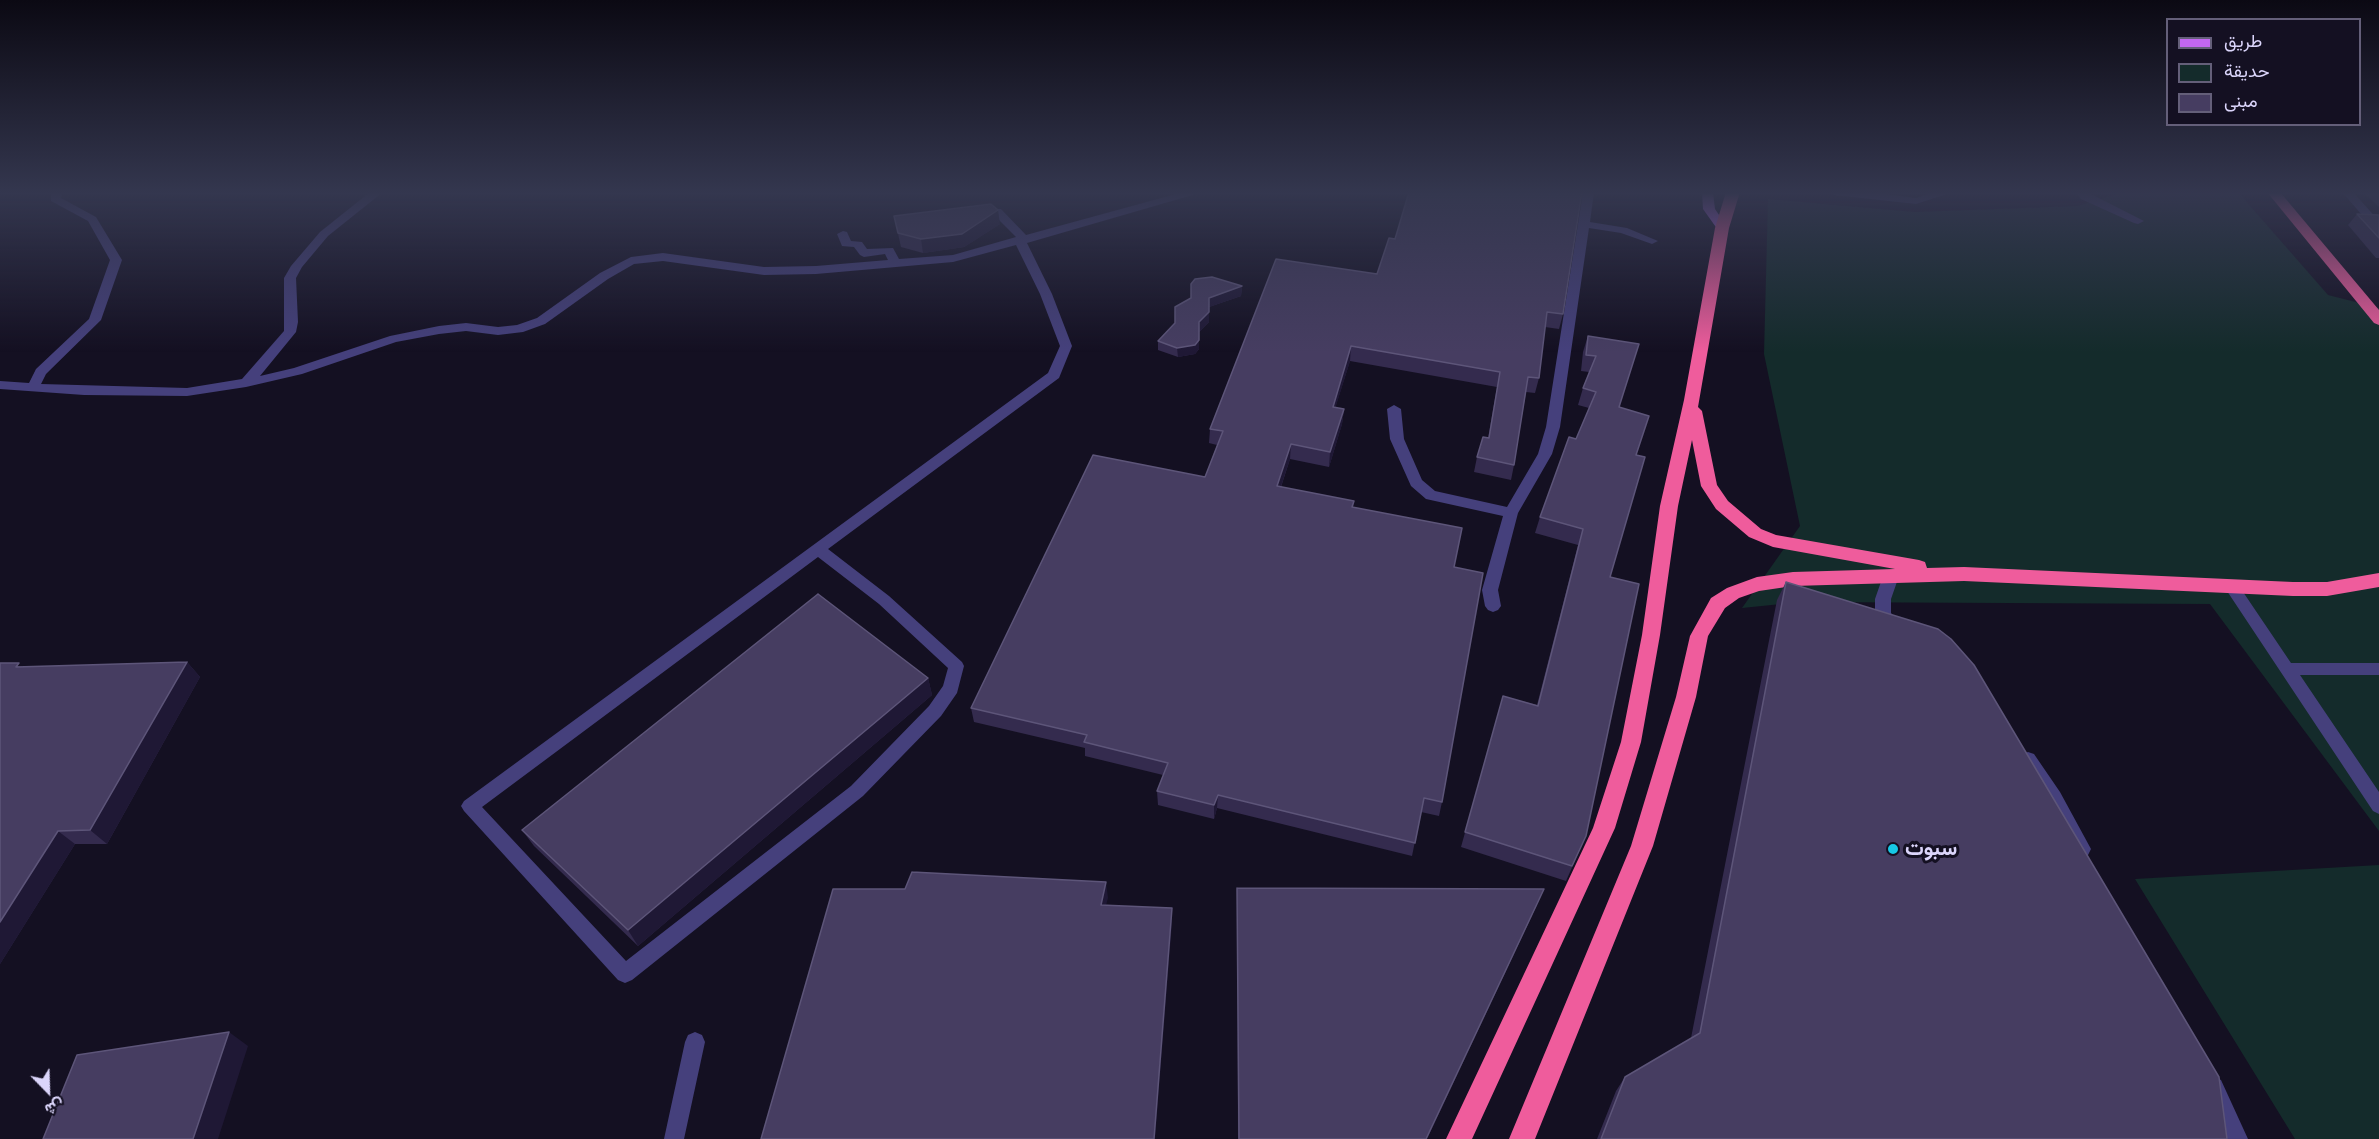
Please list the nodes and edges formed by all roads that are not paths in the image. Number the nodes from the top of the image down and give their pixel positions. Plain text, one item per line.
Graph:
1 (107, 245) edge
2 (315, 245) edge
3 (859, 245) edge
4 (1002, 245) edge
5 (1024, 245) edge
6 (1580, 245) edge
7 (1719, 245) edge
8 (2317, 245) edge
9 (895, 263) junction
10 (2379, 320) edge
11 (246, 383) junction
12 (0, 385) edge
13 (32, 389) junction
14 (1692, 400) junction
15 (1394, 409) dead end
16 (1511, 513) junction
17 (818, 549) junction
18 (1964, 574) junction
19 (1891, 576) junction
20 (2379, 580) edge
21 (2232, 587) junction
22 (1493, 606) dead end
23 (1912, 634) edge
24 (2286, 669) junction
25 (2379, 669) edge
26 (2021, 748) edge
27 (2379, 806) edge
28 (2091, 866) edge
29 (694, 1042) dead end
30 (2208, 1074) edge
31 (674, 1139) edge
32 (1460, 1139) edge
33 (1522, 1139) edge
34 (2238, 1139) edge

1 - 13 street
2 - 11 street
3 - 9 street
4 - 9 street
5 - 17 street
6 - 16 street
7 - 14 highway
8 - 10 highway
9 - 11 street
11 - 13 street
12 - 13 street
14 - 18 highway
14 - 32 highway
15 - 16 street
16 - 22 street
17 - 17 street
18 - 19 highway
18 - 21 highway
19 - 23 street
19 - 33 highway
20 - 21 highway
21 - 24 street
24 - 25 street
24 - 27 street
26 - 28 street
29 - 31 street
30 - 34 street

